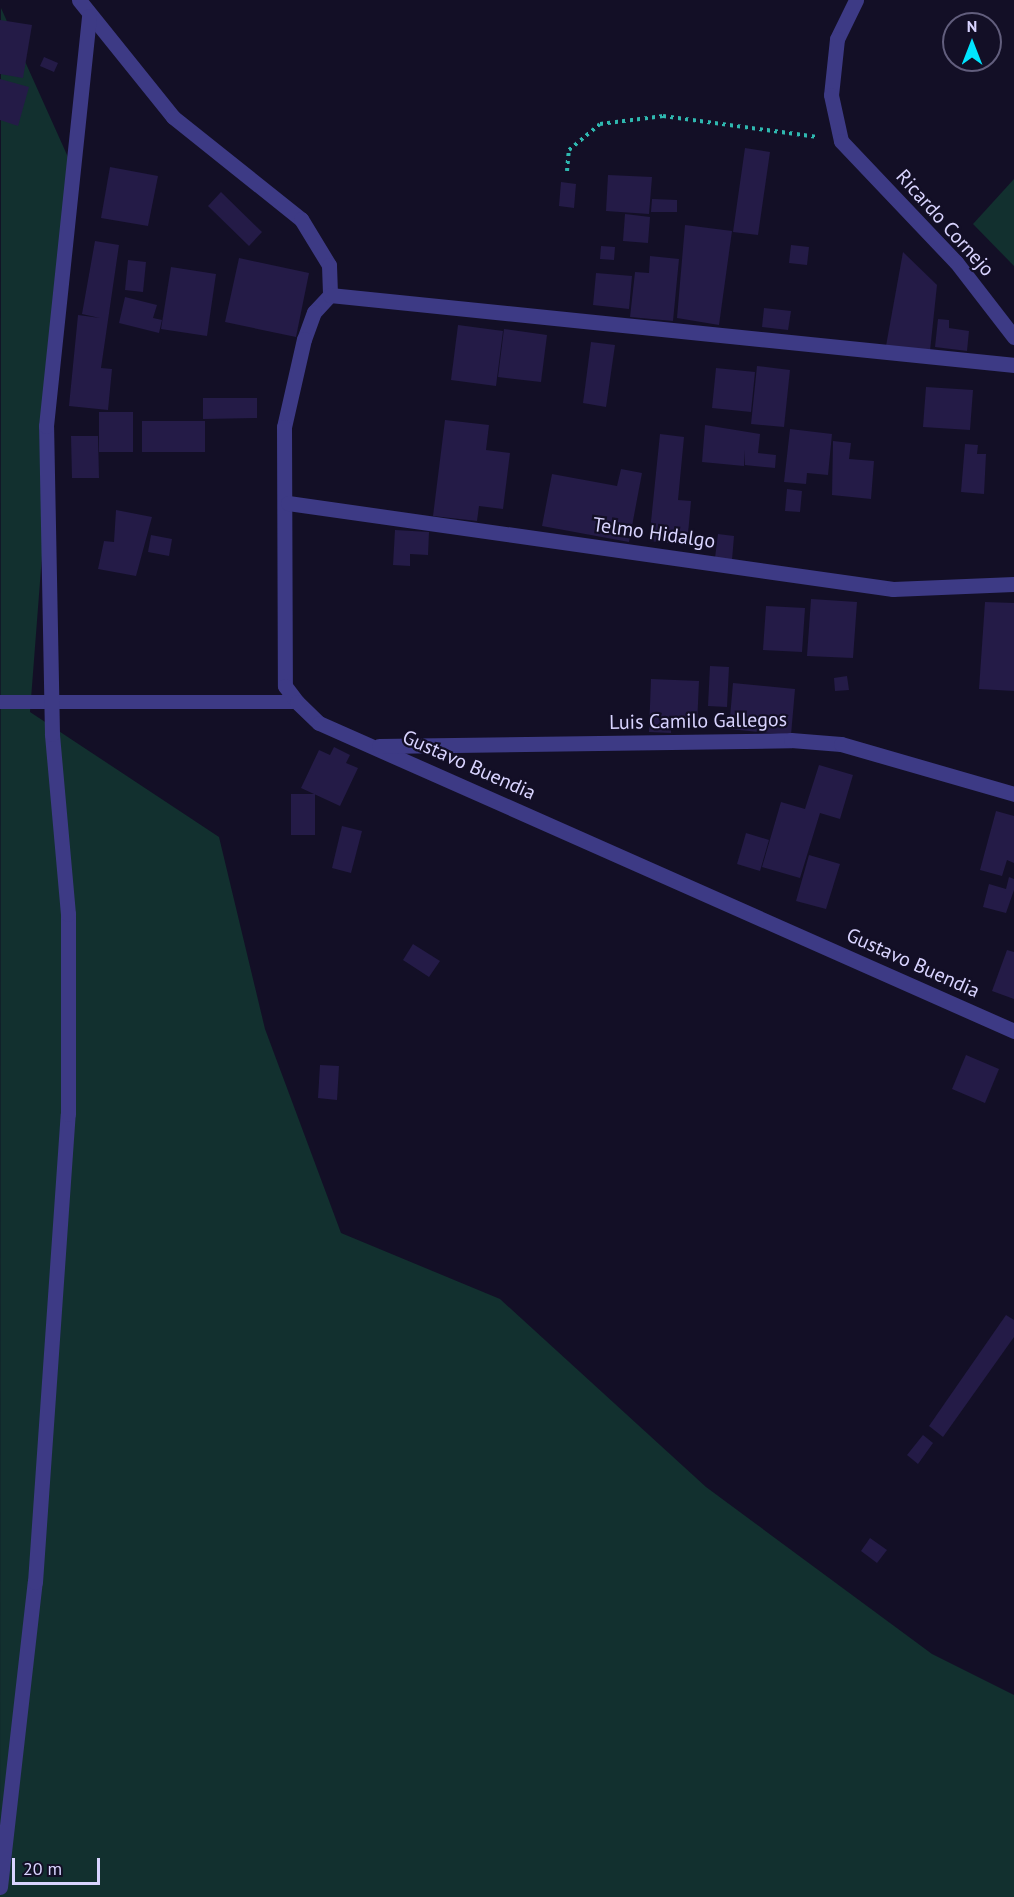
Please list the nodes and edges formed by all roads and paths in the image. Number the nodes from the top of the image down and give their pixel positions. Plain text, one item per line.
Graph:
1 (79, 0) edge
2 (856, 0) edge
3 (89, 16) junction
4 (840, 141) junction
5 (567, 171) dead end
6 (330, 295) junction
7 (1014, 337) edge
8 (1014, 365) edge
9 (288, 503) junction
10 (1014, 584) edge
11 (0, 702) edge
12 (297, 702) junction
13 (51, 705) junction
14 (375, 746) junction
15 (1014, 794) edge
16 (1014, 1031) edge
17 (0, 1887) edge

1 - 3 street
2 - 4 street
3 - 6 street
3 - 13 street
4 - 5 path
4 - 7 street, Ricardo Cornejo
6 - 8 street
6 - 9 street, Gustavo Buendia
9 - 10 street, Telmo Hidalgo
9 - 12 street, Gustavo Buendia
11 - 13 lane
12 - 13 lane
12 - 14 street, Gustavo Buendia
13 - 17 street
14 - 15 street, Luis Camilo Gallegos
14 - 16 street, Gustavo Buendia

